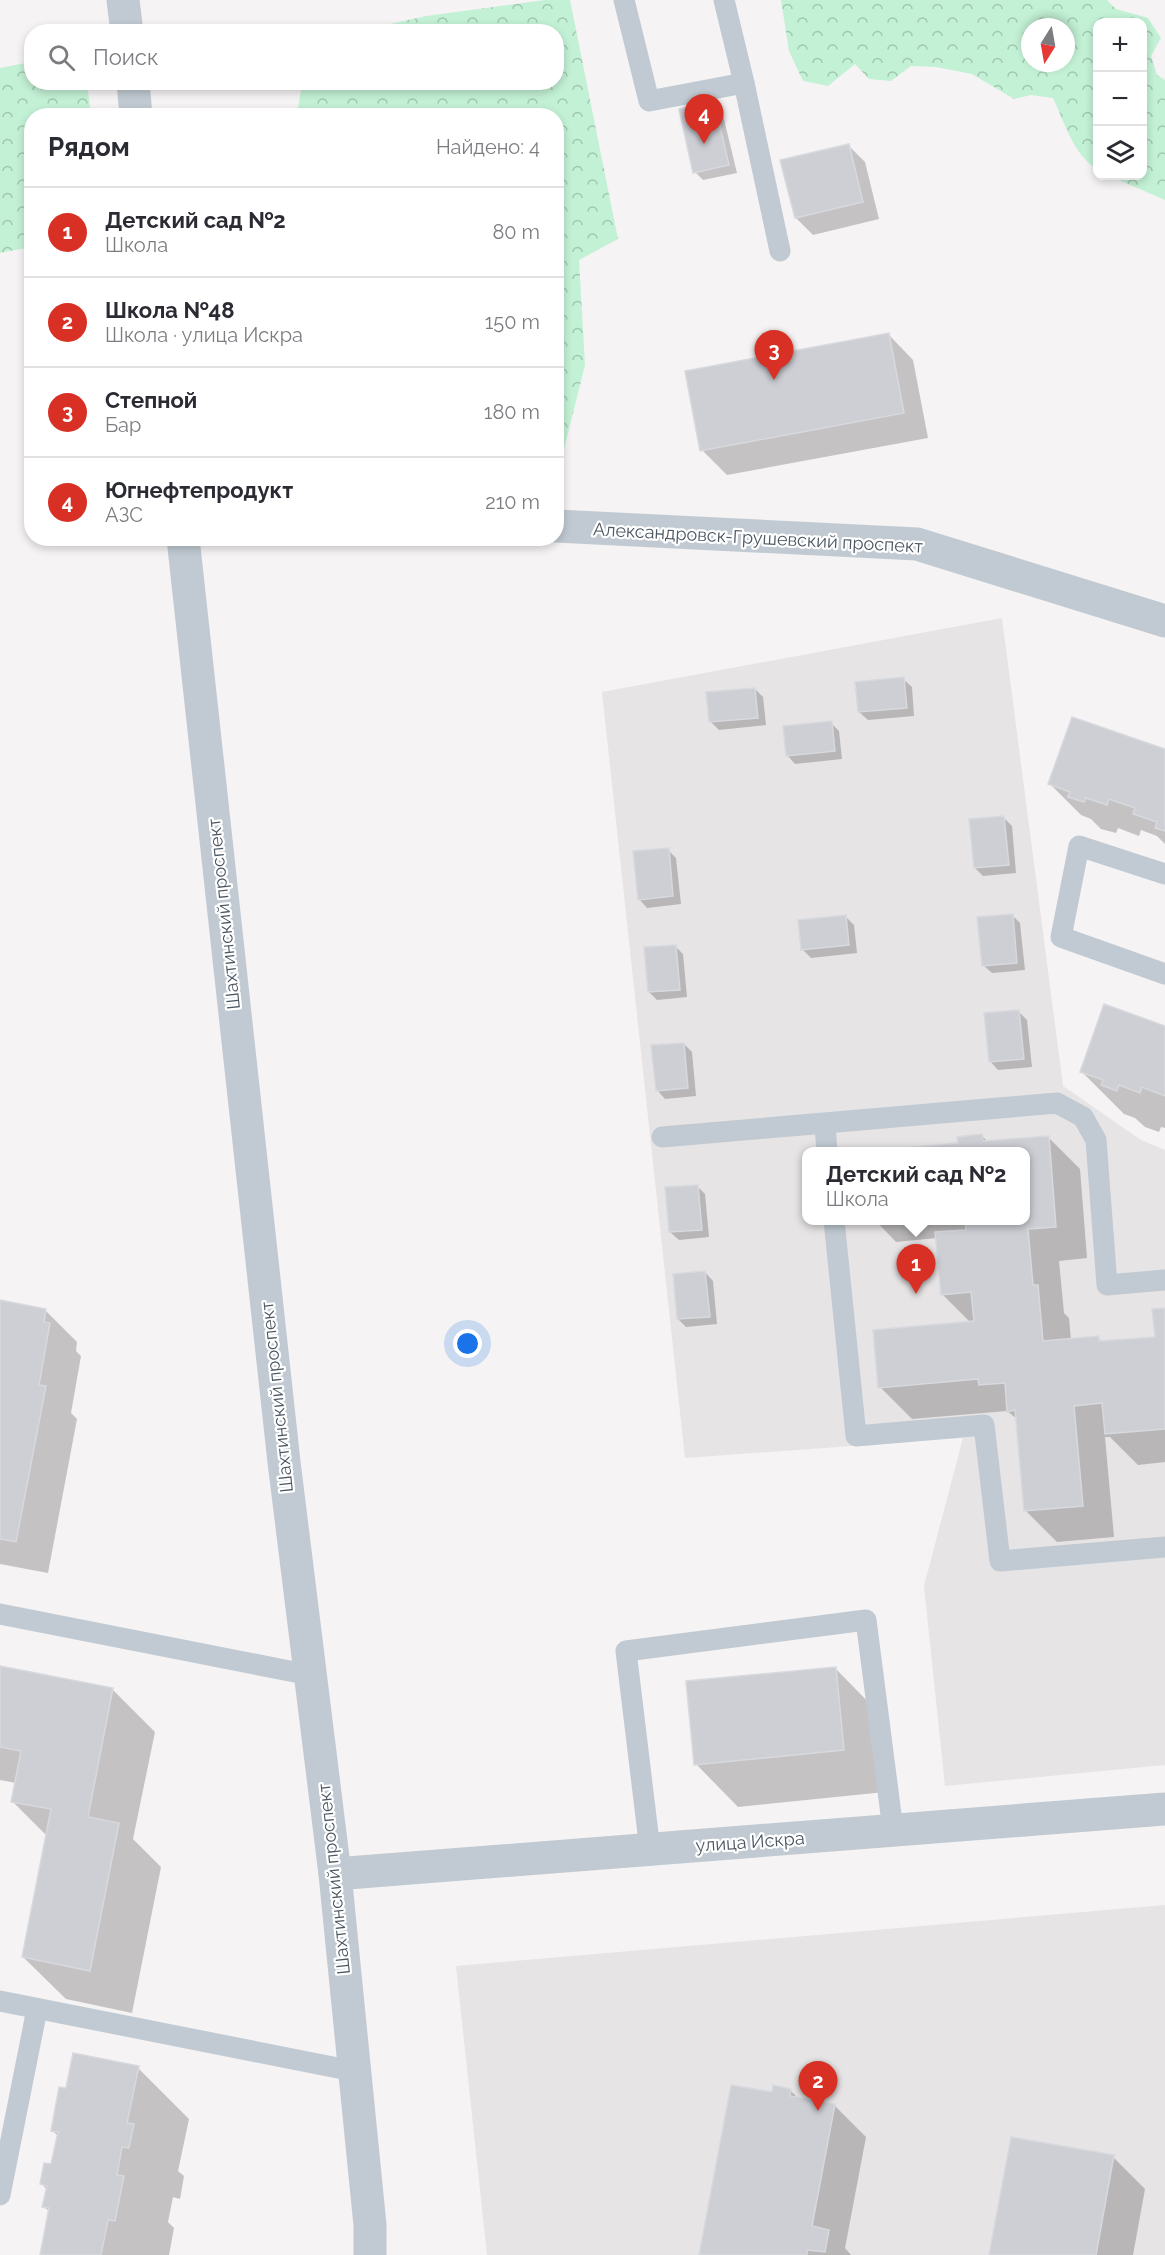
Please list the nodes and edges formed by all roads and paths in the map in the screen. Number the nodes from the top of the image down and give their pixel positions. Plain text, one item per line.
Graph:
1 (123, 0) edge
2 (624, 0) edge
3 (724, 0) edge
4 (126, 24) edge
5 (744, 83) junction
6 (133, 90) edge
7 (135, 108) edge
8 (780, 251) dead end
9 (564, 526) edge
10 (184, 546) edge
11 (1165, 621) edge
12 (1165, 874) edge
13 (1165, 974) edge
14 (825, 1124) junction
15 (662, 1137) dead end
16 (827, 1147) edge
17 (834, 1225) edge
18 (1165, 1280) edge
19 (1165, 1546) edge
20 (0, 1614) edge
21 (310, 1675) junction
22 (1165, 1809) edge
23 (893, 1830) junction
24 (650, 1850) junction
25 (335, 1874) junction
26 (0, 2001) edge
27 (37, 2009) junction
28 (354, 2071) junction
29 (0, 2195) edge
30 (370, 2255) edge

1 - 4 street
2 - 5 lane
3 - 5 lane
5 - 8 lane
6 - 7 street
9 - 11 street, Александровск-Грушевский проспект
10 - 21 street, Шахтинский проспект
12 - 13 lane
14 - 15 lane
14 - 16 lane
14 - 18 lane
17 - 19 lane
20 - 21 lane
21 - 25 street, Шахтинский проспект
22 - 23 street, улица Искра
23 - 24 street, улица Искра
23 - 24 lane
24 - 25 street, улица Искра
25 - 28 street, Шахтинский проспект
26 - 27 lane
27 - 28 lane
27 - 29 lane
28 - 30 street, Шахтинский проспект

